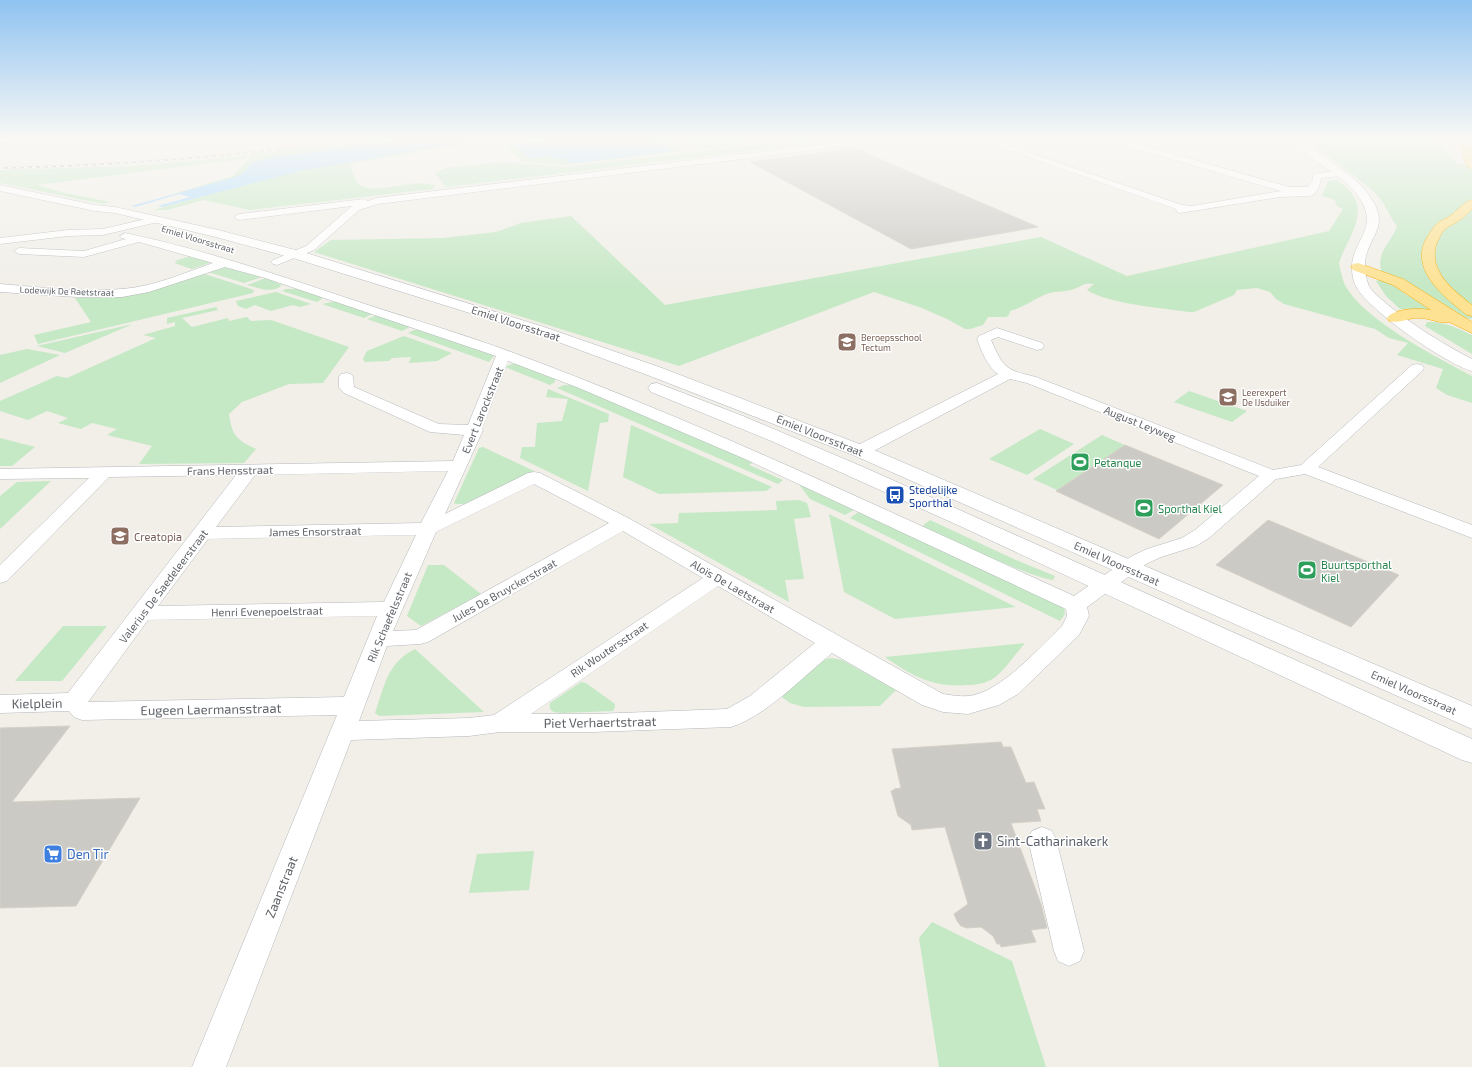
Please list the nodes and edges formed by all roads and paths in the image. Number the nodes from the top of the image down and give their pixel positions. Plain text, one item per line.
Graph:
1 (9, 190) edge
2 (462, 190) edge
3 (1128, 190) edge
4 (1285, 190) edge
5 (1312, 190) edge
6 (1357, 190) edge
7 (1292, 192) junction
8 (368, 203) junction
9 (1472, 203) edge
10 (1180, 208) junction
11 (1192, 209) junction
12 (1162, 211) dead end
13 (239, 217) dead end
14 (1453, 220) junction
15 (146, 227) junction
16 (125, 236) dead end
17 (0, 241) edge
18 (19, 251) dead end
19 (277, 262) junction
20 (225, 263) junction
21 (1358, 267) junction
22 (295, 270) junction
23 (0, 288) edge
24 (24, 290) junction
25 (0, 301) edge
26 (1472, 302) edge
27 (1472, 312) edge
28 (1394, 318) junction
29 (1472, 329) edge
30 (1037, 346) dead end
31 (504, 354) junction
32 (1472, 366) edge
33 (1417, 368) dead end
34 (1008, 375) junction
35 (346, 377) dead end
36 (475, 430) junction
37 (860, 451) junction
38 (459, 466) junction
39 (250, 469) junction
40 (1306, 469) junction
41 (104, 472) junction
42 (0, 474) edge
43 (1271, 475) junction
44 (623, 523) junction
45 (428, 529) junction
46 (1472, 532) edge
47 (202, 533) junction
48 (1128, 567) junction
49 (0, 577) edge
50 (718, 577) junction
51 (1105, 583) junction
52 (1076, 605) junction
53 (391, 609) junction
54 (142, 613) junction
55 (380, 639) junction
56 (830, 642) junction
57 (75, 702) junction
58 (0, 704) edge
59 (348, 718) junction
60 (1472, 718) edge
61 (500, 723) junction
62 (1472, 752) edge
63 (1042, 839) dead end
64 (1069, 951) dead end
65 (208, 1067) edge

1 - 15 street
2 - 8 street
3 - 10 street
4 - 7 street
5 - 7 street
6 - 21 street
7 - 10 street
7 - 11 street
8 - 13 street
8 - 22 street
9 - 14 highway
10 - 11 street
11 - 12 street
14 - 26 highway
14 - 27 highway
15 - 16 street, Emiel Vloorsstraat
15 - 17 street, Emiel Vloorsstraat
15 - 18 street, Emiel Vloorsstraat
15 - 19 street, Emiel Vloorsstraat
15 - 20 street, Emiel Vloorsstraat
15 - 22 street, Emiel Vloorsstraat
19 - 22 street
19 - 51 street, Emiel Vloorsstraat
20 - 22 street, Emiel Vloorsstraat
20 - 24 street, Lodewijk De Raetstraat
21 - 28 street
21 - 29 highway
22 - 31 street, Emiel Vloorsstraat
22 - 37 street, Emiel Vloorsstraat
23 - 24 street, Lodewijk De Raetstraat
24 - 25 street
28 - 29 highway
28 - 32 street
30 - 34 street
31 - 36 street, Evert Larockstraat
31 - 52 street, Emiel Vloorsstraat
33 - 40 street
34 - 37 street
34 - 43 street, August Leyweg
35 - 36 street
36 - 38 street, Evert Larockstraat
37 - 48 street, Emiel Vloorsstraat
38 - 39 street, Frans Hensstraat
38 - 45 street, Rik Schaefelsstraat
39 - 41 street, Frans Hensstraat
39 - 47 street, Valerius De Saedeleerstraat
40 - 43 street
40 - 46 street
41 - 42 street, Frans Hensstraat
41 - 49 street
43 - 48 street
44 - 45 street, Aloïs De Laetstraat
44 - 50 street, Aloïs De Laetstraat
44 - 55 street, Jules De Bruyckerstraat
45 - 47 street, James Ensorstraat
45 - 53 street, Rik Schaefelsstraat
47 - 54 street, Valerius De Saedeleerstraat
48 - 51 street
48 - 60 street, Emiel Vloorsstraat
50 - 56 street, Aloïs De Laetstraat
50 - 61 street, Rik Woutersstraat
51 - 52 street, Emiel Vloorsstraat
51 - 62 street, Emiel Vloorsstraat
52 - 56 street, Aloïs De Laetstraat
53 - 54 street, Henri Evenepoelstraat
53 - 55 street, Rik Schaefelsstraat
54 - 57 street, Valerius De Saedeleerstraat
55 - 59 street, Rik Schaefelsstraat
56 - 61 street, Piet Verhaertstraat
57 - 58 street, Kielplein
57 - 59 street, Eugeen Laermansstraat
59 - 61 street, Piet Verhaertstraat
59 - 65 street, Zaanstraat
63 - 64 street

